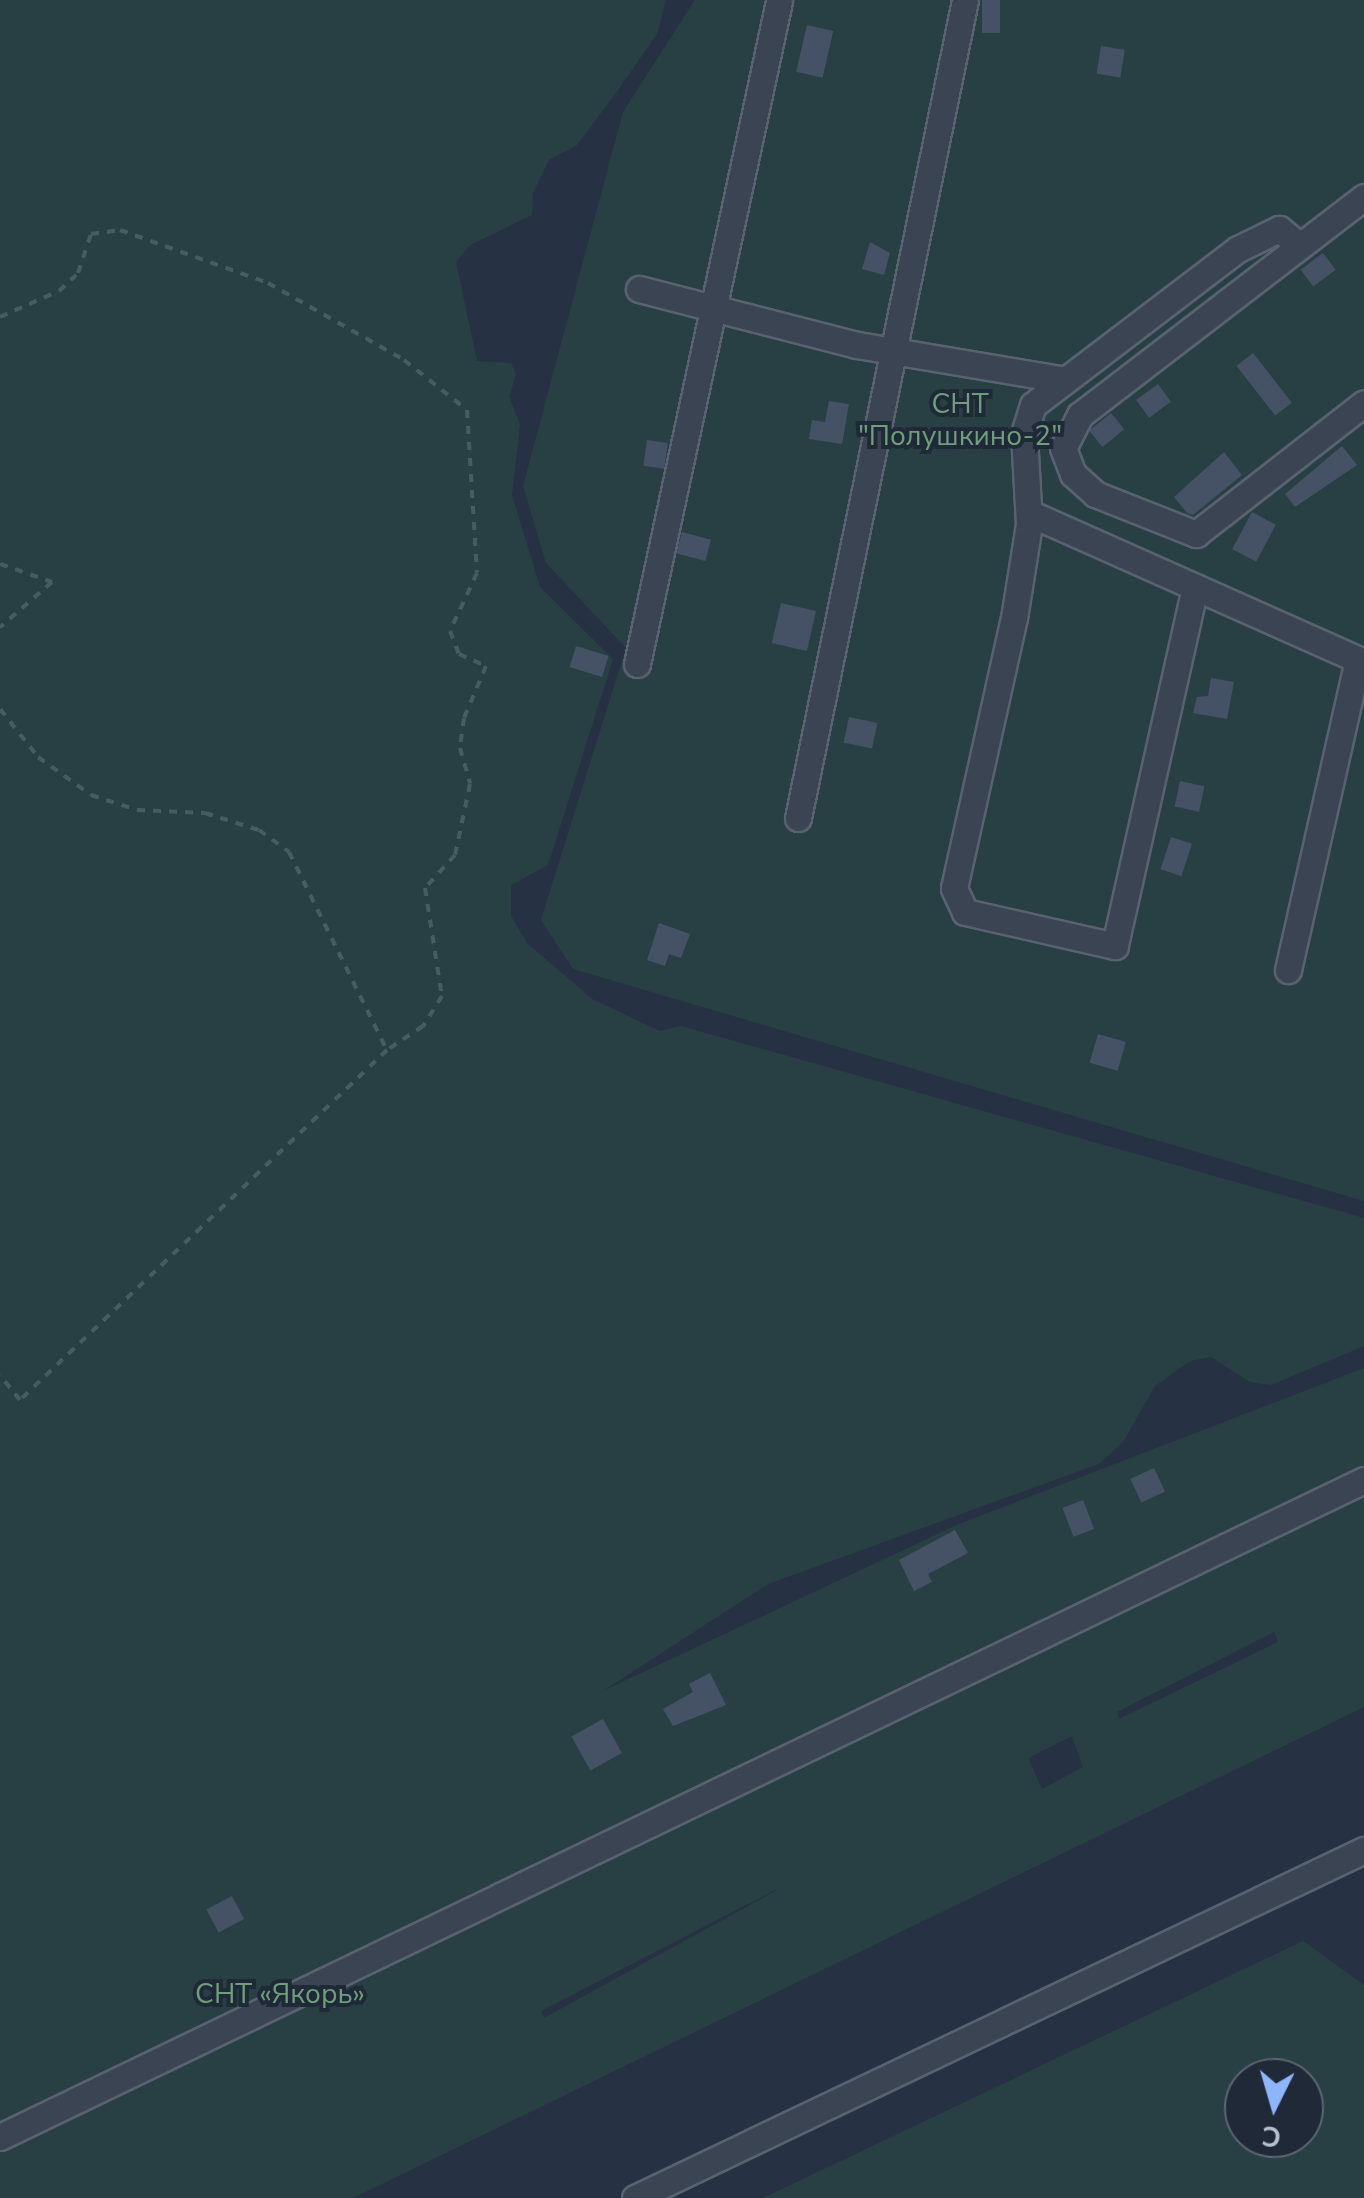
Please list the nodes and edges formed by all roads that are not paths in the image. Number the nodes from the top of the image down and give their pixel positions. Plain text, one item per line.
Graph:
1 (965, 0) edge
2 (779, 2) edge
3 (1364, 197) edge
4 (1298, 244) junction
5 (639, 288) dead end
6 (711, 307) junction
7 (893, 350) junction
8 (1060, 380) junction
9 (1364, 402) edge
10 (1029, 513) junction
11 (1196, 586) junction
12 (1361, 661) edge
13 (636, 664) dead end
14 (798, 818) dead end
15 (1288, 970) dead end
16 (1364, 1480) edge
17 (1364, 1850) edge
18 (0, 2137) edge
19 (635, 2198) edge

1 - 7 street
2 - 6 street
3 - 4 street
4 - 8 street
4 - 9 street
5 - 6 street
6 - 7 street
6 - 13 street
7 - 8 street
7 - 14 street
8 - 10 street
10 - 11 street
10 - 11 street
11 - 12 street
12 - 15 street
16 - 18 street
17 - 19 street

